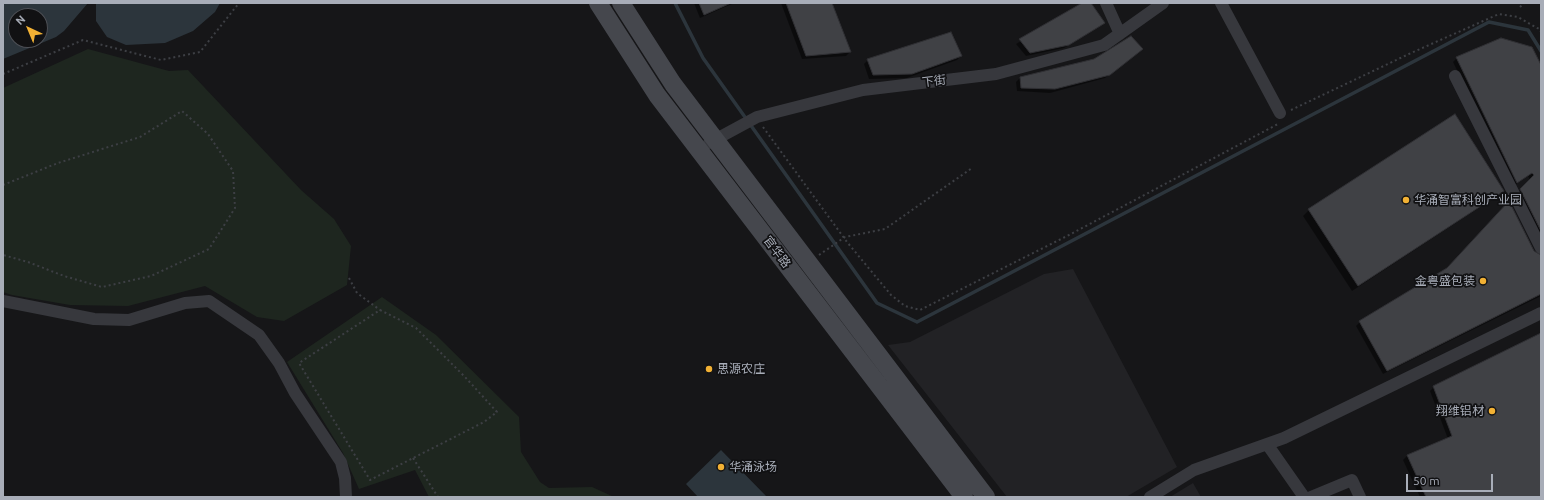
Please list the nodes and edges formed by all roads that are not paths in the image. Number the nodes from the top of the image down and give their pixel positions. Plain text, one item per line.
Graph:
1 (598, 3) edge
2 (621, 3) edge
3 (1106, 3) edge
4 (1164, 3) edge
5 (1221, 3) edge
6 (1120, 34) junction
7 (1455, 76) dead end
8 (1282, 116) road end
9 (716, 139) junction
10 (698, 149) junction
11 (1541, 248) edge
12 (3, 300) edge
13 (1541, 313) edge
14 (1267, 444) junction
15 (346, 497) edge
16 (964, 497) edge
17 (986, 497) edge
18 (1150, 497) edge
19 (1304, 497) edge
20 (1311, 497) edge
21 (1360, 497) edge

1 - 10 main road, 官华路
2 - 9 main road, 官华路
3 - 6 street
4 - 6 street, 下街
5 - 8 street
6 - 9 street, 下街
7 - 11 street
9 - 10 street, 下街
9 - 17 main road, 官华路
10 - 16 main road, 官华路
12 - 15 street
13 - 14 street
14 - 18 street
14 - 19 street
20 - 21 street

